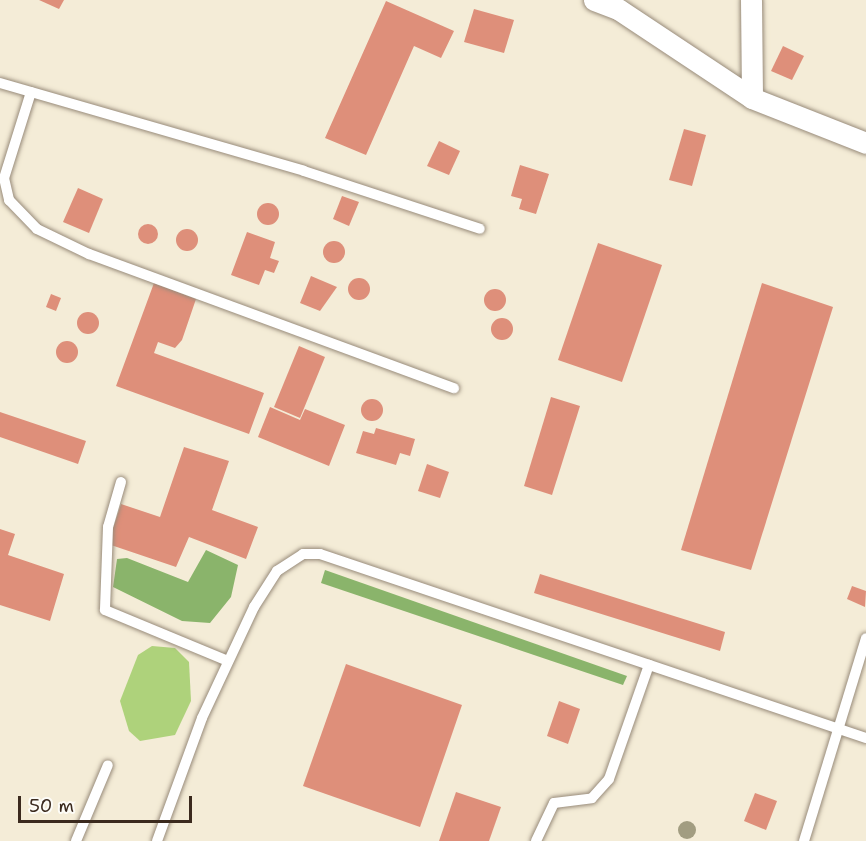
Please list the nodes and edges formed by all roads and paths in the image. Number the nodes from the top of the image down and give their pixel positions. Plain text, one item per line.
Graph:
1 (594, 0) edge
2 (751, 0) edge
3 (0, 83) edge
4 (31, 92) junction
5 (752, 98) junction
6 (866, 143) edge
7 (480, 229) dead end
8 (454, 388) dead end
9 (120, 482) dead end
10 (866, 638) edge
11 (228, 661) junction
12 (649, 665) junction
13 (839, 729) junction
14 (866, 738) edge
15 (108, 765) dead end
16 (76, 841) edge
17 (157, 841) edge
18 (536, 841) edge
19 (804, 841) edge

1 - 5 street
2 - 5 street
3 - 4 lane
4 - 7 lane
4 - 8 lane
5 - 6 street
9 - 11 lane
10 - 13 lane
11 - 12 lane
11 - 17 lane
12 - 13 lane
12 - 18 lane
13 - 14 lane
13 - 19 lane
15 - 16 lane

